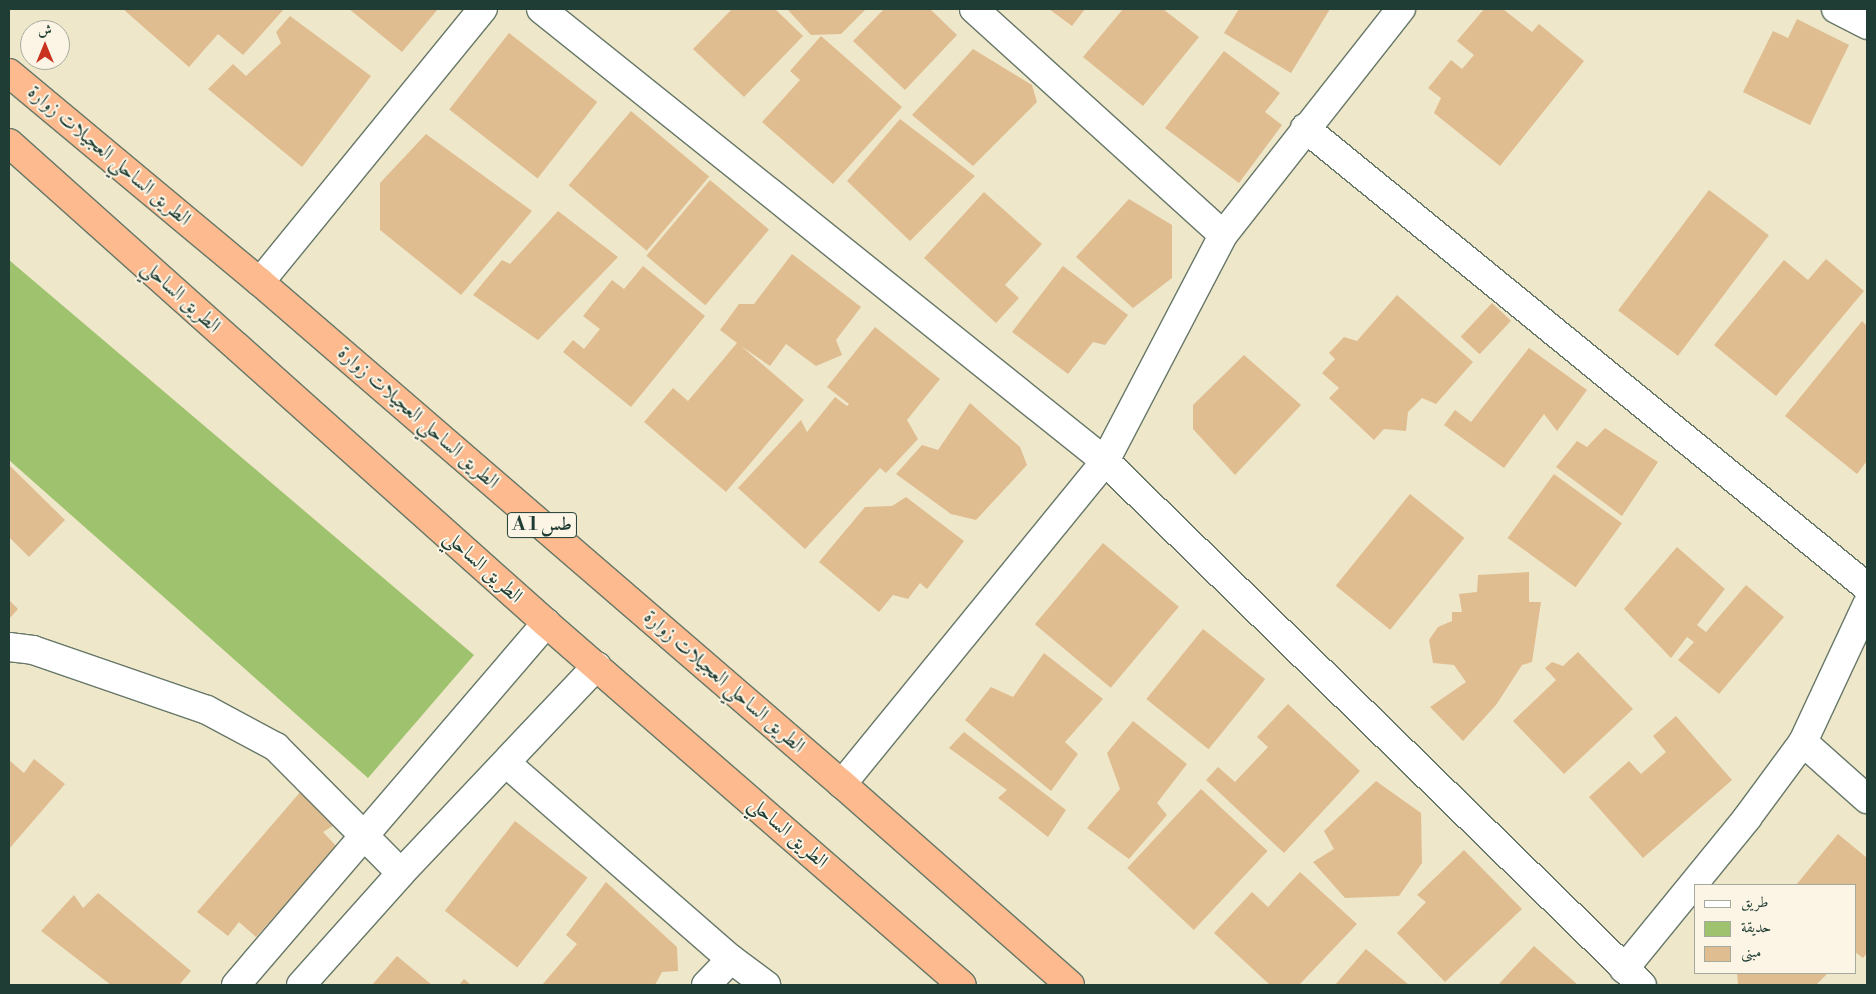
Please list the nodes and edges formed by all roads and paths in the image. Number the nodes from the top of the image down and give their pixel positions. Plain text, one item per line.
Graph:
1 (483, 9) edge
2 (541, 9) edge
3 (974, 9) edge
4 (1401, 9) edge
5 (1836, 9) edge
6 (1867, 24) edge
7 (9, 73) edge
8 (1305, 128) junction
9 (9, 143) edge
10 (1223, 236) junction
11 (260, 282) junction
12 (1105, 461) junction
13 (1867, 587) edge
14 (1867, 605) edge
15 (546, 622) junction
16 (9, 647) edge
17 (597, 666) junction
18 (1803, 742) junction
19 (506, 763) junction
20 (842, 784) junction
21 (1867, 799) edge
22 (364, 836) junction
23 (401, 873) junction
24 (1700, 884) edge
25 (1694, 892) edge
26 (731, 959) junction
27 (1633, 977) edge
28 (236, 985) edge
29 (301, 985) edge
30 (706, 985) edge
31 (766, 985) edge
32 (962, 985) edge
33 (1070, 985) edge

1 - 11 street
2 - 12 street
3 - 10 street
4 - 8 street
5 - 6 street
7 - 11 highway, الطريق الساحلي العجيلات زوارة / A 1 طس
8 - 10 street
8 - 13 street
9 - 15 highway, الطريق الساحلي
10 - 12 street
11 - 20 highway, الطريق الساحلي العجيلات زوارة / A 1 طس
12 - 20 street
12 - 27 street
14 - 18 street
15 - 17 highway, الطريق الساحلي
15 - 22 street
16 - 22 street
17 - 19 street
17 - 32 highway, الطريق الساحلي
18 - 21 street
18 - 24 street
19 - 23 street
19 - 26 street
20 - 33 highway, الطريق الساحلي العجيلات زوارة / A 1 طس
22 - 23 street
22 - 28 street
23 - 29 street
25 - 27 street
26 - 30 street
26 - 31 street

